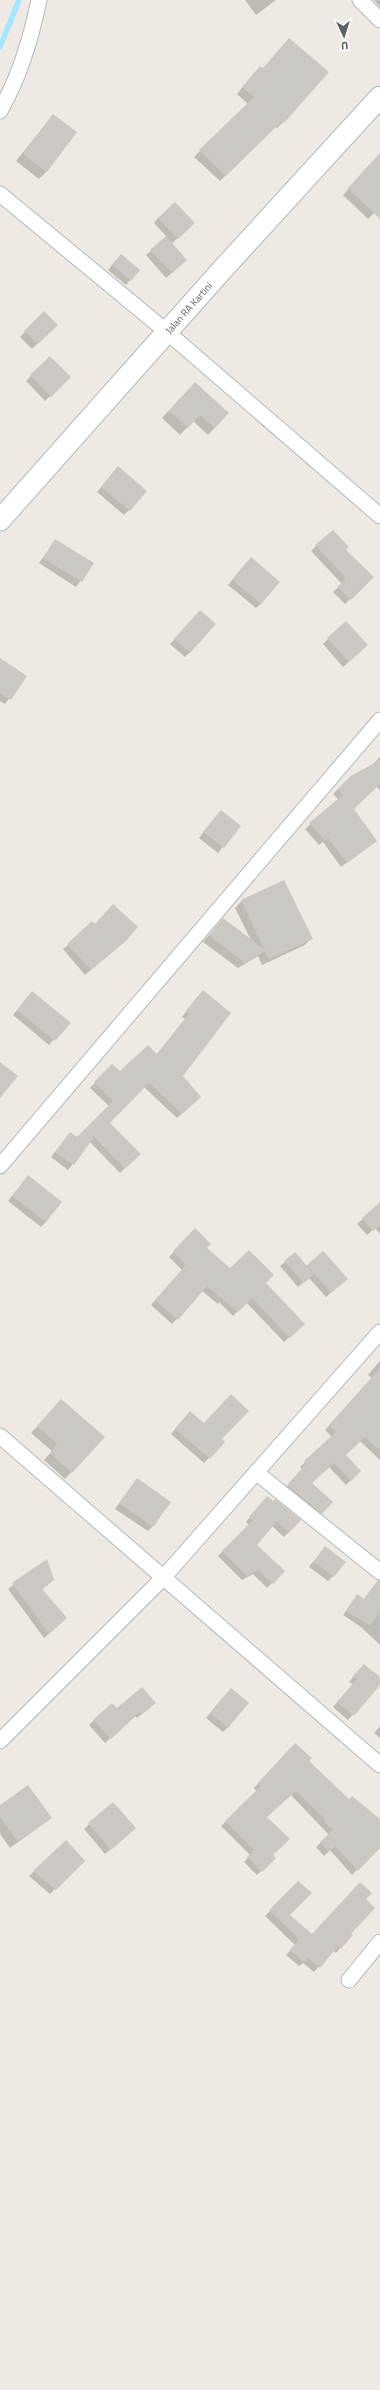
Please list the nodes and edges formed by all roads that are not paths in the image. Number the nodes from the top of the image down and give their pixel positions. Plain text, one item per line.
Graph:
1 (39, 0) edge
2 (360, 0) edge
3 (380, 20) edge
4 (380, 97) edge
5 (0, 111) edge
6 (0, 194) edge
7 (167, 332) junction
8 (380, 516) edge
9 (0, 520) edge
10 (380, 720) edge
11 (0, 1166) edge
12 (380, 1332) edge
13 (0, 1436) edge
14 (257, 1473) junction
15 (380, 1572) edge
16 (162, 1579) junction
17 (0, 1741) edge
18 (380, 1765) edge
19 (380, 1942) edge
20 (349, 1980) dead end

1 - 5 street
2 - 3 street
4 - 7 main road, Jalan RA Kartini
6 - 7 street
7 - 8 street
7 - 9 main road, Jalan RA Kartini
10 - 11 street
12 - 14 street
13 - 16 street
14 - 15 street
14 - 16 street
16 - 17 street
16 - 18 street
19 - 20 street

